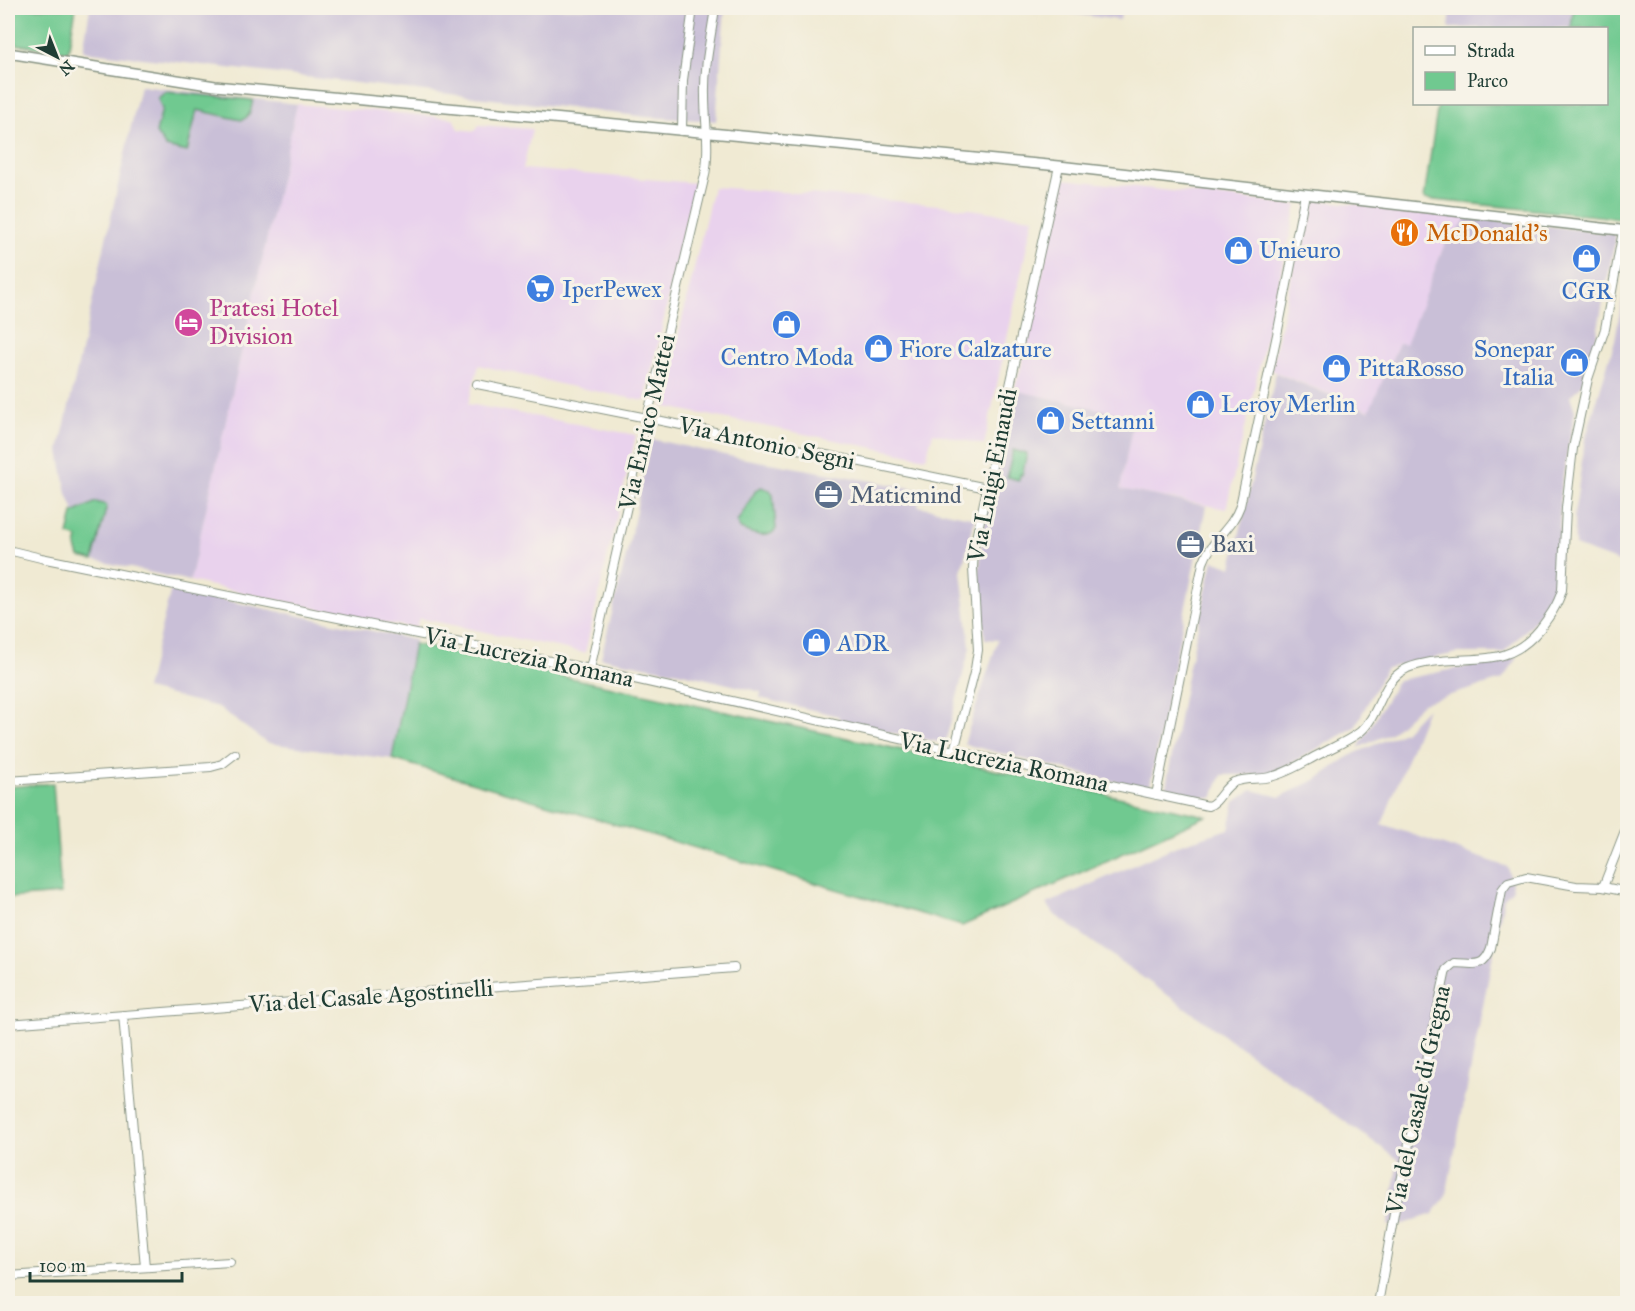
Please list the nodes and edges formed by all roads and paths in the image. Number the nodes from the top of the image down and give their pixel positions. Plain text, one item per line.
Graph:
1 (693, 8) edge
2 (715, 8) edge
3 (8, 53) edge
4 (682, 131) junction
5 (707, 136) junction
6 (1059, 166) junction
7 (1305, 194) junction
8 (1625, 231) edge
9 (477, 384) dead end
10 (647, 418) junction
11 (987, 488) junction
12 (8, 550) edge
13 (590, 669) junction
14 (954, 751) junction
15 (235, 753) dead end
16 (8, 781) edge
17 (1156, 795) junction
18 (1628, 823) edge
19 (1603, 887) junction
20 (1628, 892) edge
21 (734, 968) dead end
22 (123, 1015) junction
23 (8, 1024) edge
24 (230, 1262) dead end
25 (145, 1267) junction
26 (8, 1276) edge
27 (1378, 1304) edge

1 - 4 street
2 - 5 street, Via Enrico Mattei
3 - 4 street
4 - 5 street
5 - 6 street
5 - 10 street, Via Enrico Mattei
6 - 7 street
6 - 11 street, Via Luigi Einaudi
7 - 8 street
7 - 17 street
8 - 17 street, Via Lucrezia Romana
9 - 10 street, Via Antonio Segni
10 - 11 street, Via Antonio Segni
10 - 13 street, Via Enrico Mattei
11 - 14 street, Via Luigi Einaudi
12 - 13 street, Via Lucrezia Romana
13 - 14 street, Via Lucrezia Romana
14 - 17 street, Via Lucrezia Romana
15 - 16 street
18 - 19 street
19 - 20 street
19 - 27 street, Via del Casale di Gregna
21 - 22 street, Via del Casale Agostinelli
22 - 23 street, Via del Casale Agostinelli
22 - 25 street
24 - 25 street
25 - 26 street

